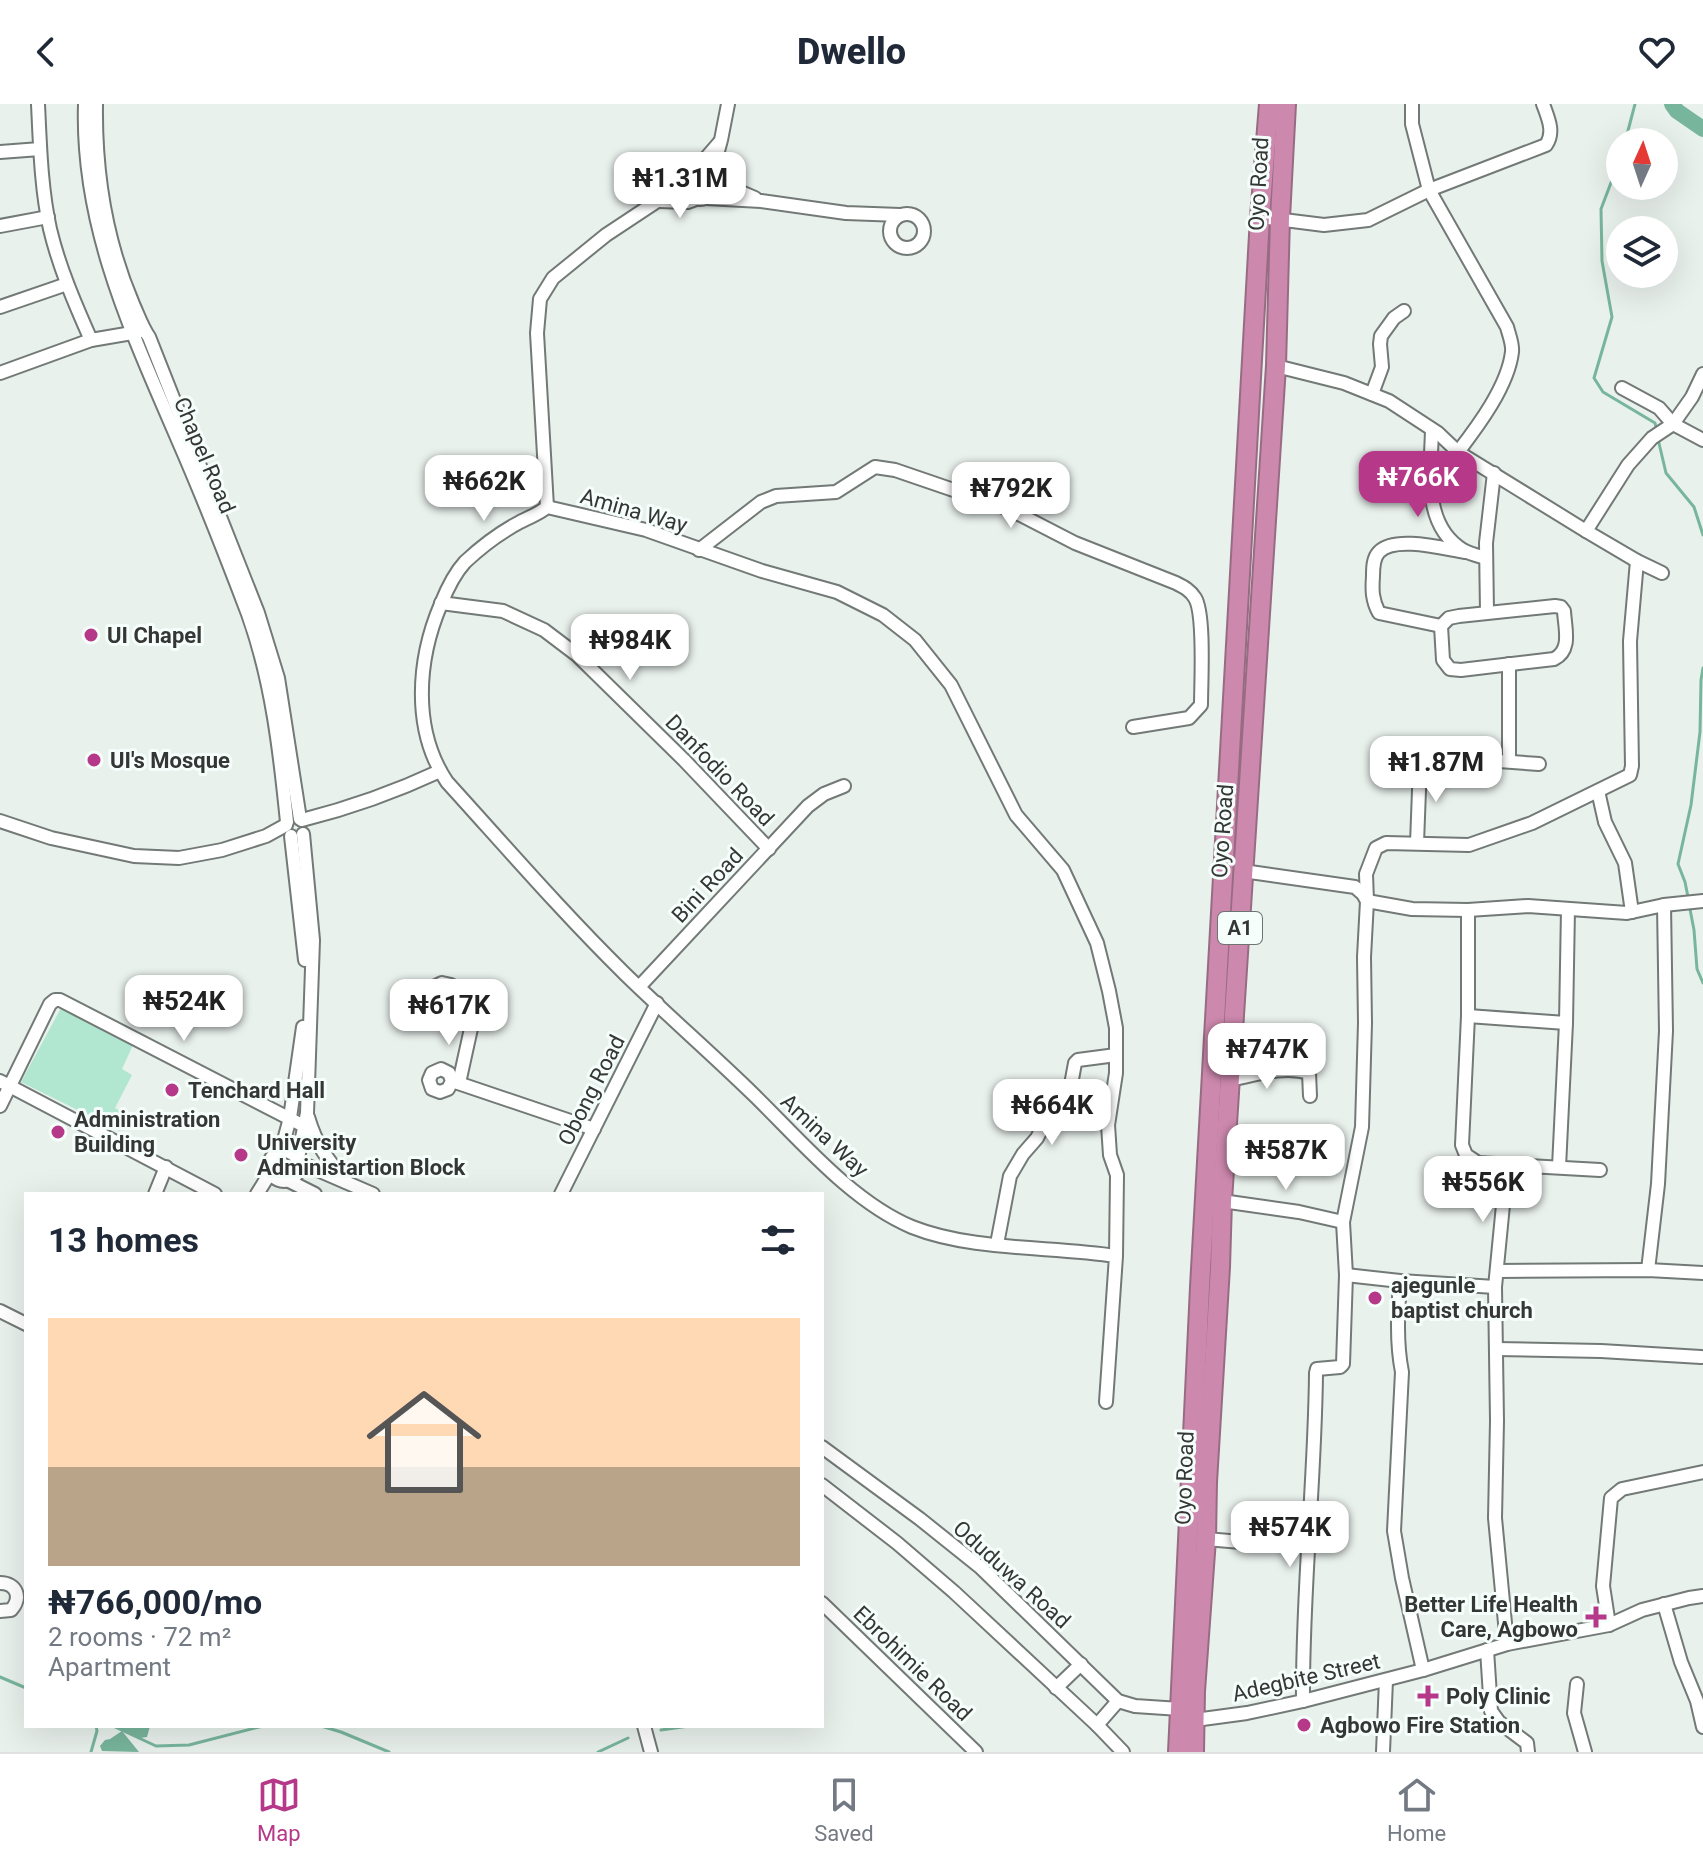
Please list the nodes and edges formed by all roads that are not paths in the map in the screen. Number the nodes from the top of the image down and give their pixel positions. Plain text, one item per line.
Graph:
1 (38, 104) edge
2 (85, 104) edge
3 (96, 104) edge
4 (728, 104) edge
5 (1269, 104) edge
6 (1286, 104) edge
7 (1412, 104) edge
8 (1543, 104) edge
9 (721, 140) junction
10 (40, 149) junction
11 (0, 152) edge
12 (689, 178) junction
13 (712, 178) junction
14 (1429, 190) junction
15 (701, 199) junction
16 (659, 201) junction
17 (761, 201) junction
18 (900, 215) dead end
19 (48, 217) junction
20 (1260, 217) junction
21 (1280, 218) junction
22 (0, 226) edge
23 (67, 284) junction
24 (0, 307) edge
25 (1404, 311) dead end
26 (139, 332) junction
27 (91, 340) junction
28 (1276, 366) junction
29 (0, 373) edge
30 (1703, 374) edge
31 (1622, 388) dead end
32 (1372, 394) junction
33 (1673, 424) junction
34 (1432, 430) junction
35 (1703, 440) edge
36 (1458, 452) junction
37 (1494, 473) junction
38 (547, 507) junction
39 (1586, 531) junction
40 (699, 550) junction
41 (1465, 552) junction
42 (1486, 558) junction
43 (1637, 561) junction
44 (1662, 573) dead end
45 (441, 603) junction
46 (1487, 612) junction
47 (1441, 626) junction
48 (1509, 664) junction
49 (1133, 727) dead end
50 (1509, 761) junction
51 (1539, 764) dead end
52 (440, 771) junction
53 (844, 786) dead end
54 (1598, 791) junction
55 (0, 821) edge
56 (295, 828) junction
57 (1417, 843) junction
58 (769, 849) junction
59 (1243, 871) junction
60 (1367, 901) junction
61 (1695, 902) edge
62 (1664, 905) junction
63 (1568, 909) junction
64 (1468, 910) junction
65 (1632, 912) junction
66 (639, 987) junction
67 (657, 1003) junction
68 (432, 1004) dead end
69 (1468, 1016) junction
70 (1566, 1023) junction
71 (1116, 1055) junction
72 (1230, 1080) junction
73 (5, 1084) edge
74 (1310, 1096) dead end
75 (0, 1106) edge
76 (307, 1113) junction
77 (290, 1118) junction
78 (304, 1126) junction
79 (594, 1129) junction
80 (281, 1151) junction
81 (298, 1160) junction
82 (1507, 1164) junction
83 (166, 1167) junction
84 (1559, 1167) junction
85 (1600, 1170) dead end
86 (280, 1178) junction
87 (346, 1182) junction
88 (156, 1192) edge
89 (211, 1192) edge
90 (260, 1192) edge
91 (269, 1192) edge
92 (311, 1192) edge
93 (368, 1192) edge
94 (562, 1192) edge
95 (1222, 1201) junction
96 (1343, 1222) junction
97 (997, 1244) junction
98 (1116, 1256) junction
99 (1648, 1270) junction
100 (1497, 1271) junction
101 (1703, 1273) edge
102 (1346, 1275) junction
103 (1400, 1281) junction
104 (1495, 1287) junction
105 (0, 1311) edge
106 (24, 1323) edge
107 (1206, 1329) junction
108 (1496, 1349) junction
109 (1701, 1357) edge
110 (1106, 1402) dead end
111 (824, 1448) edge
112 (1703, 1472) edge
113 (824, 1487) edge
114 (1206, 1539) junction
115 (1241, 1542) dead end
116 (6, 1584) edge
117 (1703, 1596) edge
118 (22, 1600) edge
119 (1664, 1604) junction
120 (824, 1605) edge
121 (0, 1611) edge
122 (1609, 1625) junction
123 (1507, 1644) junction
124 (1487, 1650) junction
125 (1081, 1664) junction
126 (1423, 1670) junction
127 (1386, 1680) junction
128 (1577, 1684) dead end
129 (1056, 1688) junction
130 (1118, 1701) junction
131 (1303, 1701) junction
132 (1187, 1714) junction
133 (1097, 1725) junction
134 (1703, 1727) edge
135 (645, 1728) edge
136 (651, 1752) edge
137 (976, 1752) edge
138 (1123, 1752) edge
139 (1178, 1752) edge
140 (1193, 1752) edge
141 (1383, 1752) edge
142 (1528, 1752) edge
143 (1585, 1752) edge

1 - 10 street
2 - 26 street, Chapel Road
3 - 26 street, Chapel Road
4 - 9 street
5 - 20 highway, Oyo Road / A1
6 - 21 highway, Oyo Road / A1
7 - 14 street
8 - 14 street
9 - 12 street
9 - 13 street
10 - 11 street
10 - 19 street
12 - 13 street
12 - 15 street
12 - 16 street
13 - 15 street
13 - 17 street
14 - 21 street
14 - 36 street
15 - 16 street
15 - 17 street
16 - 38 street
17 - 18 street
19 - 22 street
19 - 23 street
20 - 21 street
20 - 107 highway, Oyo Road / A1
21 - 28 highway, Oyo Road / A1
23 - 24 street
23 - 27 street
25 - 32 street
26 - 27 street
26 - 56 street, Chapel Road
27 - 29 street
28 - 32 street
28 - 59 highway, Oyo Road / A1
30 - 33 street
31 - 33 street
32 - 34 street
33 - 35 street
33 - 39 street
34 - 36 street
34 - 41 street
36 - 37 street
37 - 39 street
37 - 42 street
38 - 40 street, Amina Way
38 - 45 street, Amina Way
39 - 43 street
40 - 49 street
40 - 71 street, Amina Way
41 - 42 street
41 - 47 street
42 - 46 street
43 - 44 street
43 - 54 street
45 - 52 street, Amina Way
45 - 58 street, Danfodio Road
46 - 47 street
46 - 48 street
47 - 48 street
48 - 50 street
50 - 51 street
50 - 57 street
52 - 56 street
52 - 66 street, Amina Way
53 - 58 street, Bini Road
54 - 57 street
54 - 65 street
55 - 56 street
56 - 76 street, Chapel Road
56 - 77 street, Chapel Road
57 - 60 street
58 - 66 street, Bini Road
59 - 60 street
59 - 72 highway, Oyo Road / A1
60 - 64 street
60 - 96 street
61 - 62 street
62 - 65 street
62 - 99 street
63 - 64 street
63 - 65 street
63 - 70 street
64 - 69 street
66 - 67 street, Amina Way
67 - 79 street, Obong Road
67 - 97 street, Amina Way
68 - 79 street
69 - 70 street
69 - 82 street
70 - 84 street
71 - 97 street
71 - 98 street, Amina Way
72 - 74 street
72 - 95 highway, Oyo Road / A1
73 - 75 street
73 - 77 street
73 - 83 street
76 - 78 street, Chapel Road
76 - 87 street
77 - 78 street
77 - 80 street, Chapel Road
78 - 81 street, Chapel Road
79 - 94 street, Obong Road
80 - 81 street
80 - 86 street
81 - 86 street
81 - 87 street
82 - 84 street
82 - 100 street
83 - 88 street
83 - 89 street
84 - 85 street
86 - 90 street
86 - 91 street
86 - 92 street
87 - 93 street
95 - 96 street
95 - 107 highway, Oyo Road / A1
96 - 102 street
97 - 98 street, Amina Way
98 - 110 street, Amina Way
99 - 100 street
99 - 101 street
100 - 104 street
102 - 103 street
102 - 131 street
103 - 104 street
103 - 126 street
104 - 108 street
105 - 106 street
107 - 114 highway, Oyo Road / A1
107 - 132 highway, Oyo Road / A1
108 - 109 street
108 - 123 street
111 - 125 street, Oduduwa Road
112 - 122 street
113 - 129 street
114 - 115 street
114 - 132 highway, Oyo Road / A1
116 - 118 street
117 - 119 street, Adegbite Street
118 - 121 street
119 - 122 street, Adegbite Street
119 - 134 street
120 - 137 street, Ebrohimie Road
122 - 123 street, Adegbite Street
123 - 124 street, Adegbite Street
124 - 126 street, Adegbite Street
124 - 142 street
125 - 129 street
125 - 130 street, Oduduwa Road
126 - 127 street, Adegbite Street
127 - 131 street, Adegbite Street
127 - 141 street
128 - 143 street
129 - 133 street
130 - 132 street
130 - 133 street
131 - 132 street, Adegbite Street
132 - 139 highway, Oyo Road / A1
132 - 140 highway
133 - 138 street
135 - 136 street

